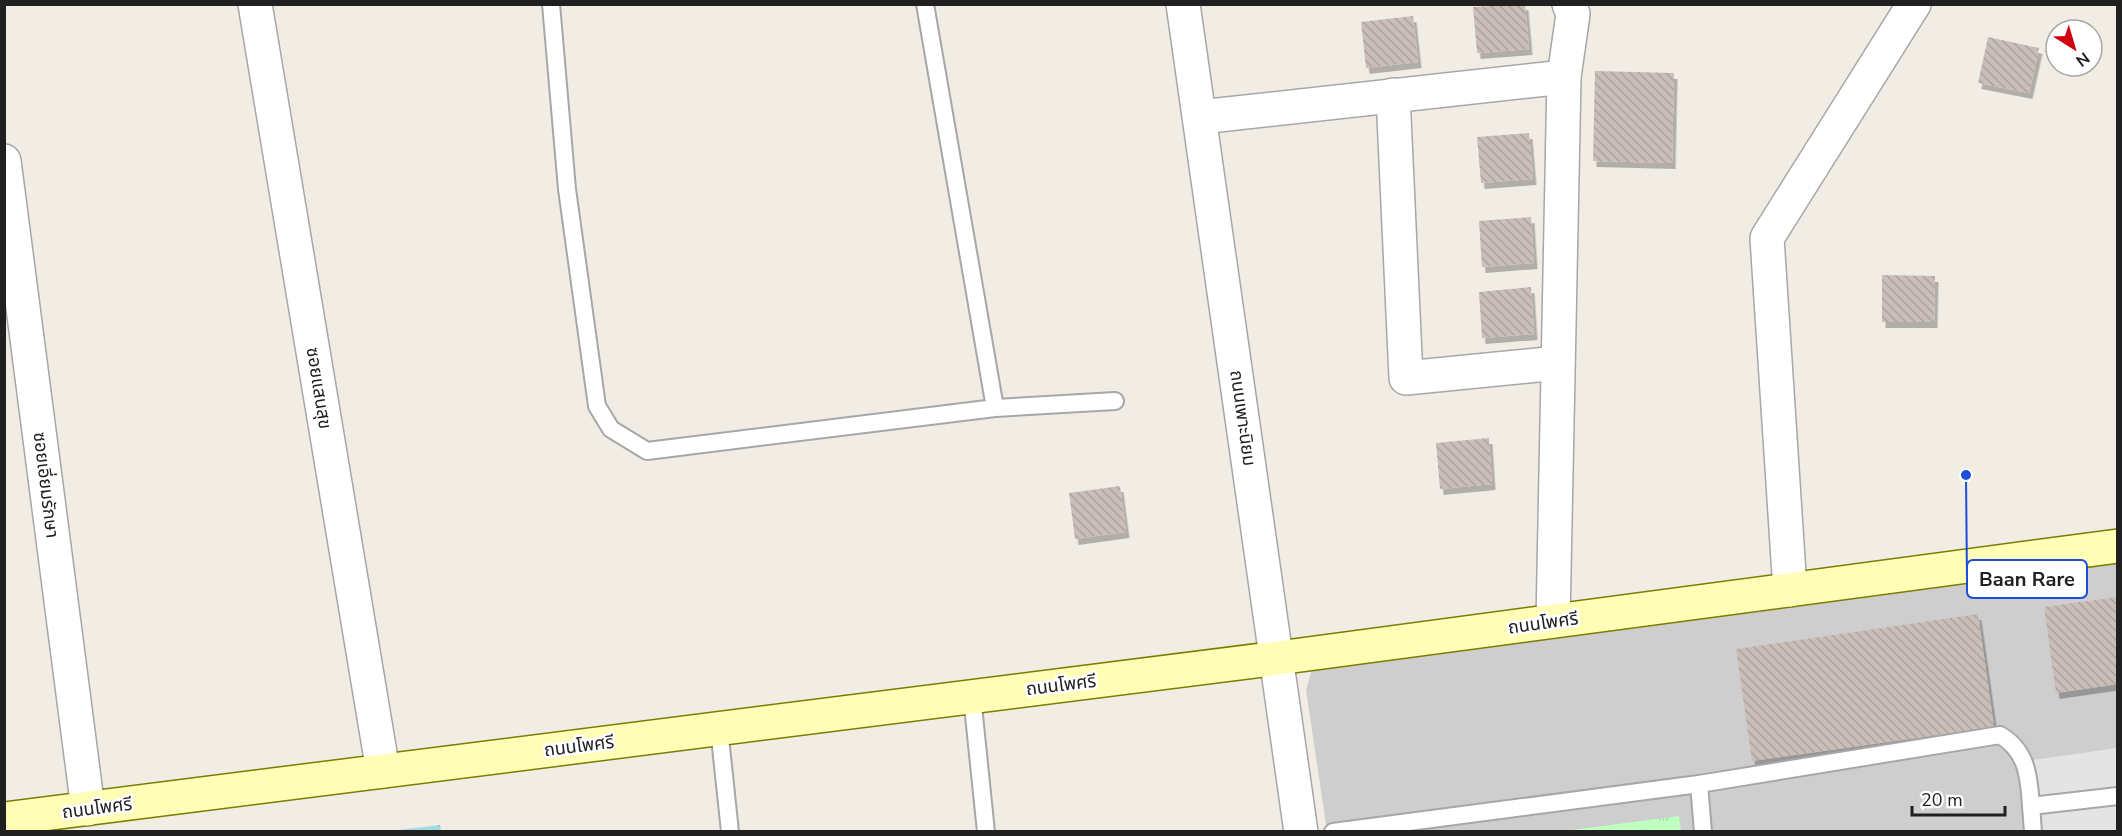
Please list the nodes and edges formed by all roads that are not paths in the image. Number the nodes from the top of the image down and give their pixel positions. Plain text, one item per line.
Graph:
1 (255, 4) edge
2 (551, 4) edge
3 (925, 4) edge
4 (1569, 4) edge
5 (1914, 4) edge
6 (1186, 5) edge
7 (1564, 77) junction
8 (1393, 95) junction
9 (1200, 117) junction
10 (4, 161) edge
11 (1558, 363) junction
12 (1115, 401) dead end
13 (995, 408) junction
14 (2118, 546) edge
15 (1790, 590) junction
16 (1553, 621) junction
17 (1278, 658) junction
18 (972, 696) junction
19 (719, 728) junction
20 (383, 771) junction
21 (1699, 784) junction
22 (2118, 796) edge
23 (2031, 806) junction
24 (88, 809) junction
25 (4, 819) edge
26 (730, 831) edge
27 (986, 831) edge
28 (1301, 831) edge
29 (1333, 831) edge
30 (1703, 831) edge
31 (2033, 831) edge

1 - 20 street, ซอยแสนสุข
2 - 13 lane
3 - 13 lane
4 - 7 street
5 - 15 street
6 - 9 street, ถนนเพาะนิยม
7 - 8 street
7 - 11 street
8 - 9 street
8 - 11 street
9 - 17 street, ถนนเพาะนิยม
10 - 24 street, ซอยเอี่ยมรักษา
11 - 16 street
12 - 13 lane
14 - 15 main road, ถนนโพศรี
15 - 16 main road, ถนนโพศรี
16 - 17 main road, ถนนโพศรี
17 - 18 main road, ถนนโพศรี
17 - 28 street, ถนนเพาะนิยม
18 - 19 main road, ถนนโพศรี
18 - 27 lane
19 - 20 main road, ถนนโพศรี
19 - 26 lane
20 - 24 main road, ถนนโพศรี
21 - 23 lane
21 - 29 lane
21 - 30 lane
22 - 23 lane
23 - 31 lane
24 - 25 main road, ถนนโพศรี

